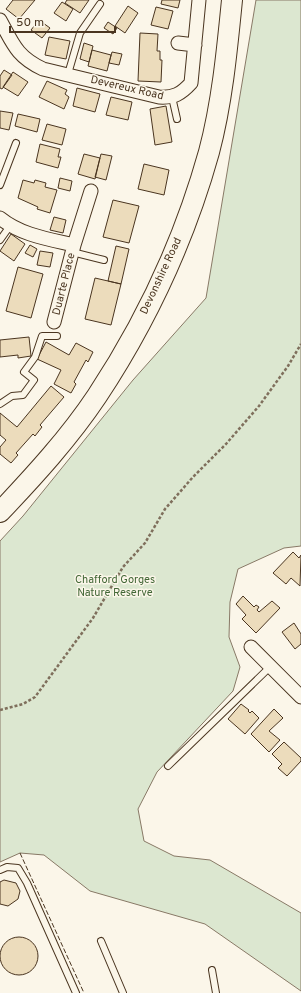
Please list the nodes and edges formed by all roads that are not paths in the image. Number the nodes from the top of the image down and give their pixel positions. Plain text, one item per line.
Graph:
1 (199, 0) edge
2 (232, 0) edge
3 (100, 4) dead end
4 (0, 20) edge
5 (178, 43) dead end
6 (195, 44) junction
7 (68, 74) junction
8 (172, 97) junction
9 (177, 119) dead end
10 (16, 143) dead end
11 (0, 185) edge
12 (91, 191) dead end
13 (5, 222) edge
14 (0, 240) edge
15 (73, 248) junction
16 (104, 260) dead end
17 (54, 322) dead end
18 (57, 336) dead end
19 (0, 404) edge
20 (0, 512) edge
21 (251, 647) dead end
22 (270, 667) junction
23 (301, 696) edge
24 (168, 766) dead end
25 (0, 870) edge
26 (101, 941) dead end
27 (212, 970) dead end
28 (76, 993) edge
29 (123, 993) edge
30 (216, 993) edge

1 - 6 street, Devereux Road
2 - 20 main road, Devonshire Road
3 - 7 lane
4 - 7 street, Devereux Road
5 - 6 street
6 - 8 street, Devereux Road
7 - 8 street, Devereux Road
8 - 9 lane
10 - 11 lane
12 - 15 street, Duarte Place
13 - 14 lane
13 - 15 street, Duarte Place
15 - 16 lane
15 - 17 street, Duarte Place
18 - 19 lane
21 - 22 street
22 - 23 street
22 - 24 lane
25 - 28 lane
26 - 29 lane
27 - 30 lane

